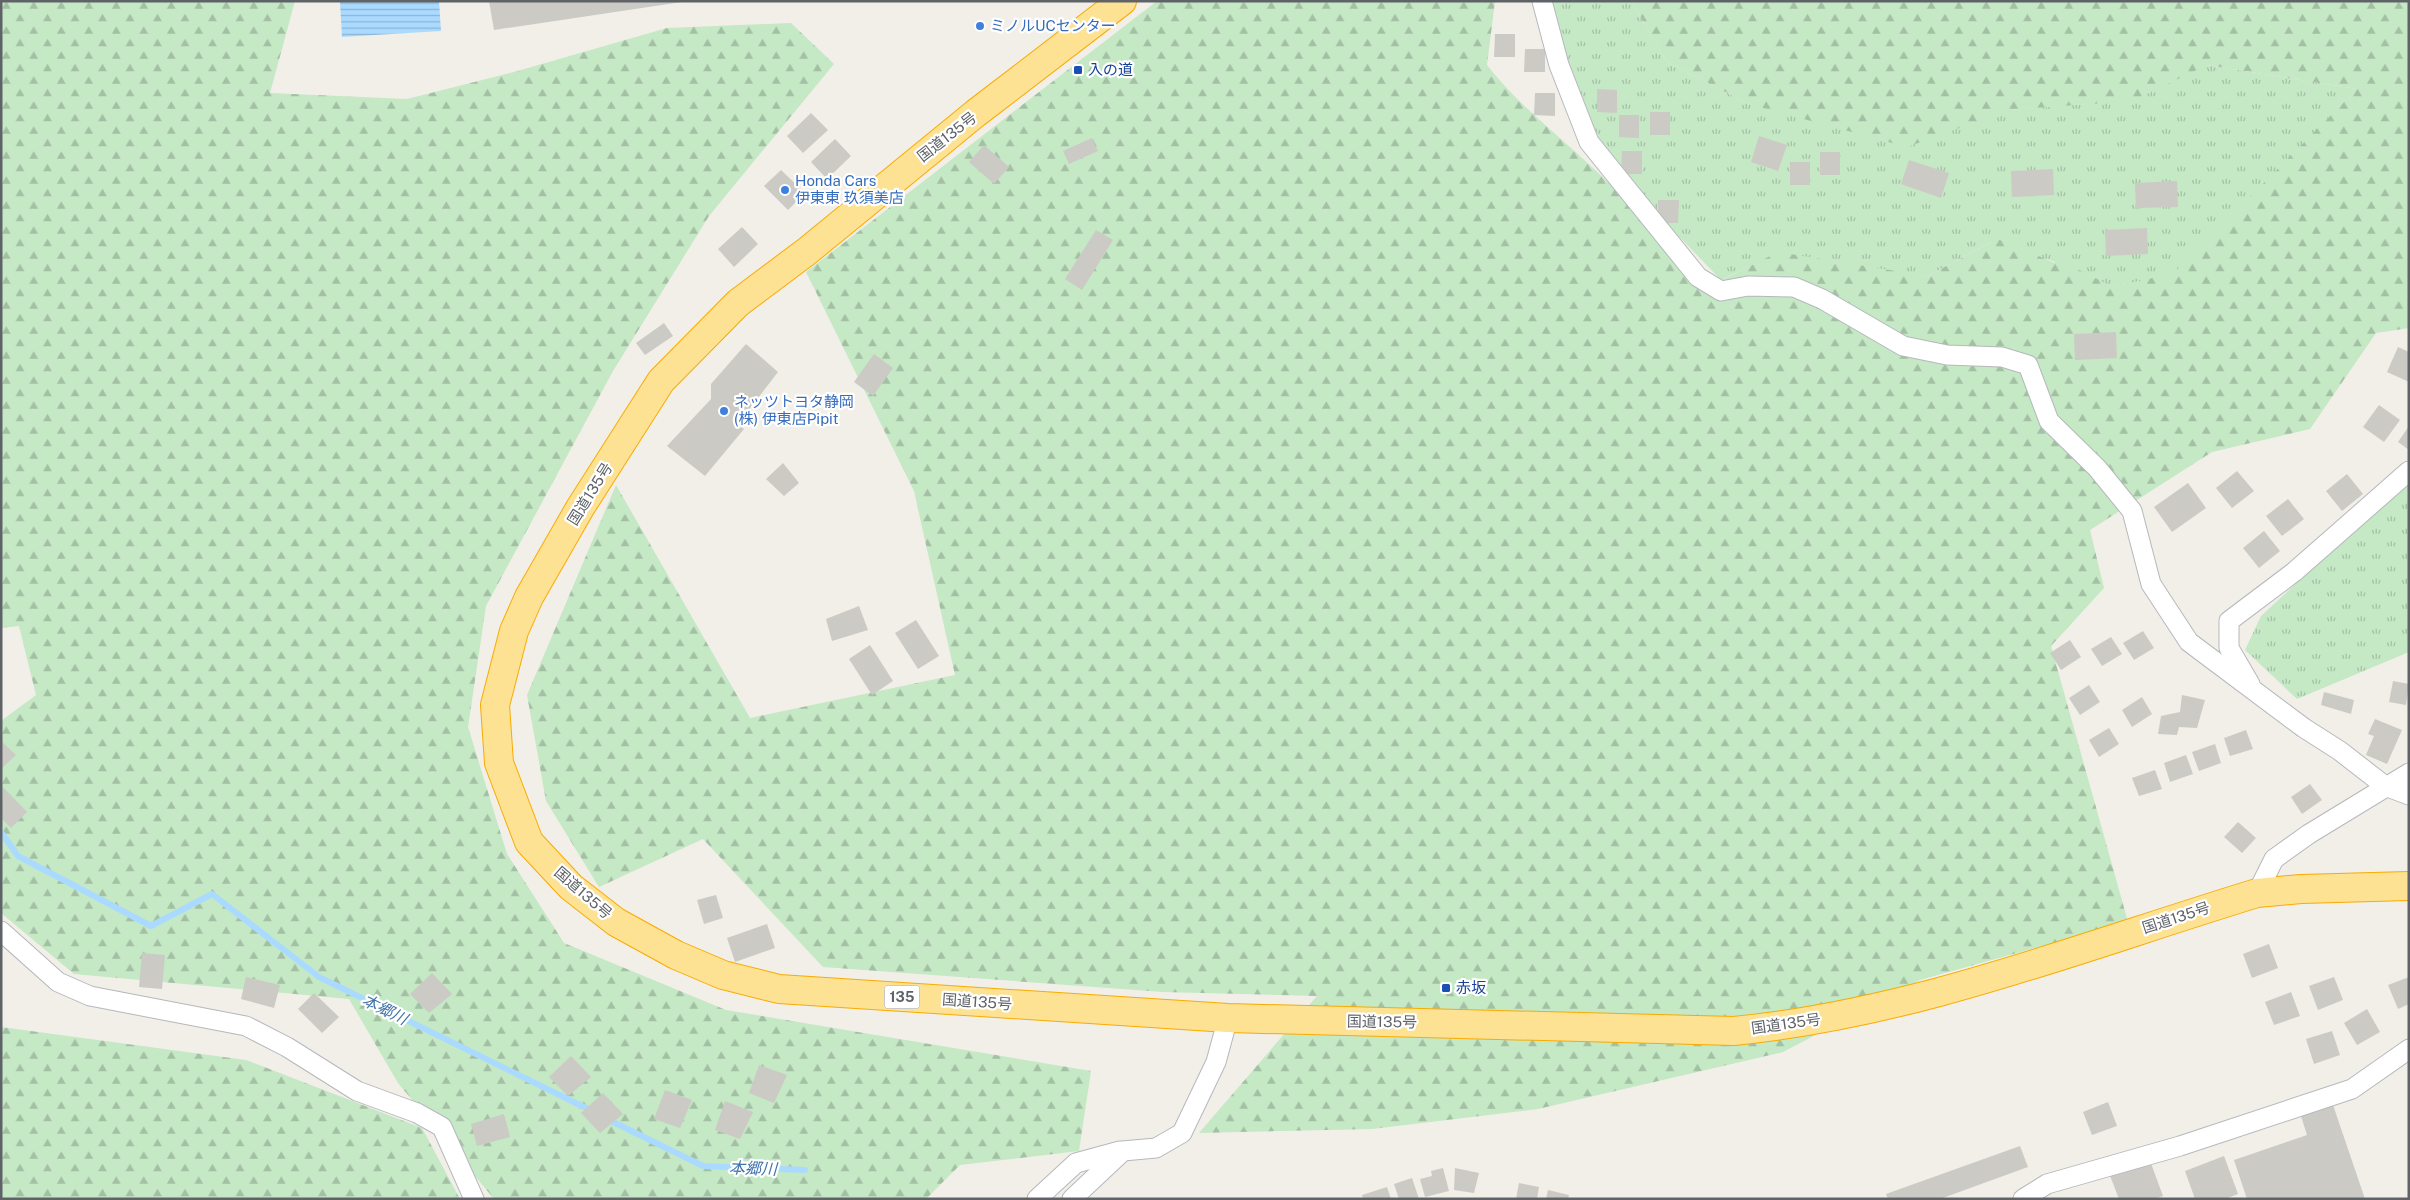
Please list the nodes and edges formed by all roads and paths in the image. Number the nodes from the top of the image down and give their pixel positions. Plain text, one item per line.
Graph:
1 (1122, 1) edge
2 (1542, 1) edge
3 (2409, 471) edge
4 (2254, 692) junction
5 (2409, 773) edge
6 (2385, 786) junction
7 (2409, 795) edge
8 (2409, 886) edge
9 (2256, 893) junction
10 (1, 931) edge
11 (1228, 1018) junction
12 (2409, 1049) edge
13 (1123, 1151) junction
14 (474, 1199) edge
15 (1037, 1199) edge
16 (1072, 1199) edge
17 (2023, 1199) edge

1 - 11 highway, 国道135号 / 135
2 - 4 street
3 - 4 street
4 - 6 street
5 - 6 street
6 - 7 street
6 - 9 street
8 - 9 highway, 国道135号 / 135
9 - 11 highway, 国道135号 / 135
10 - 14 street
11 - 13 street
12 - 17 street
13 - 15 street
13 - 16 street

